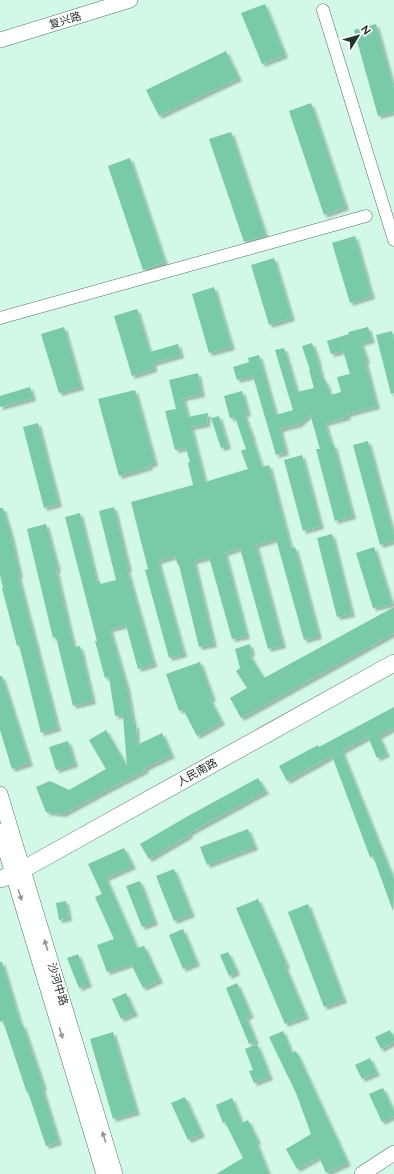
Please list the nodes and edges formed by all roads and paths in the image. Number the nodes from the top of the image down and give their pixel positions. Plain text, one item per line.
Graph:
1 (130, 0) edge
2 (323, 10) dead end
3 (0, 40) edge
4 (366, 216) dead end
5 (394, 240) edge
6 (0, 318) edge
7 (394, 663) edge
8 (0, 794) edge
9 (0, 831) edge
10 (12, 874) edge
11 (394, 1153) edge
12 (104, 1174) edge
13 (115, 1174) edge
14 (362, 1174) edge

1 - 3 street, 复兴路
2 - 5 street
4 - 6 street
7 - 10 main road, 人民南路
8 - 10 street, 沙河中路
9 - 10 street, 沙河中路
10 -> 12 street, 沙河中路
13 -> 10 street, 沙河中路
11 - 14 street

